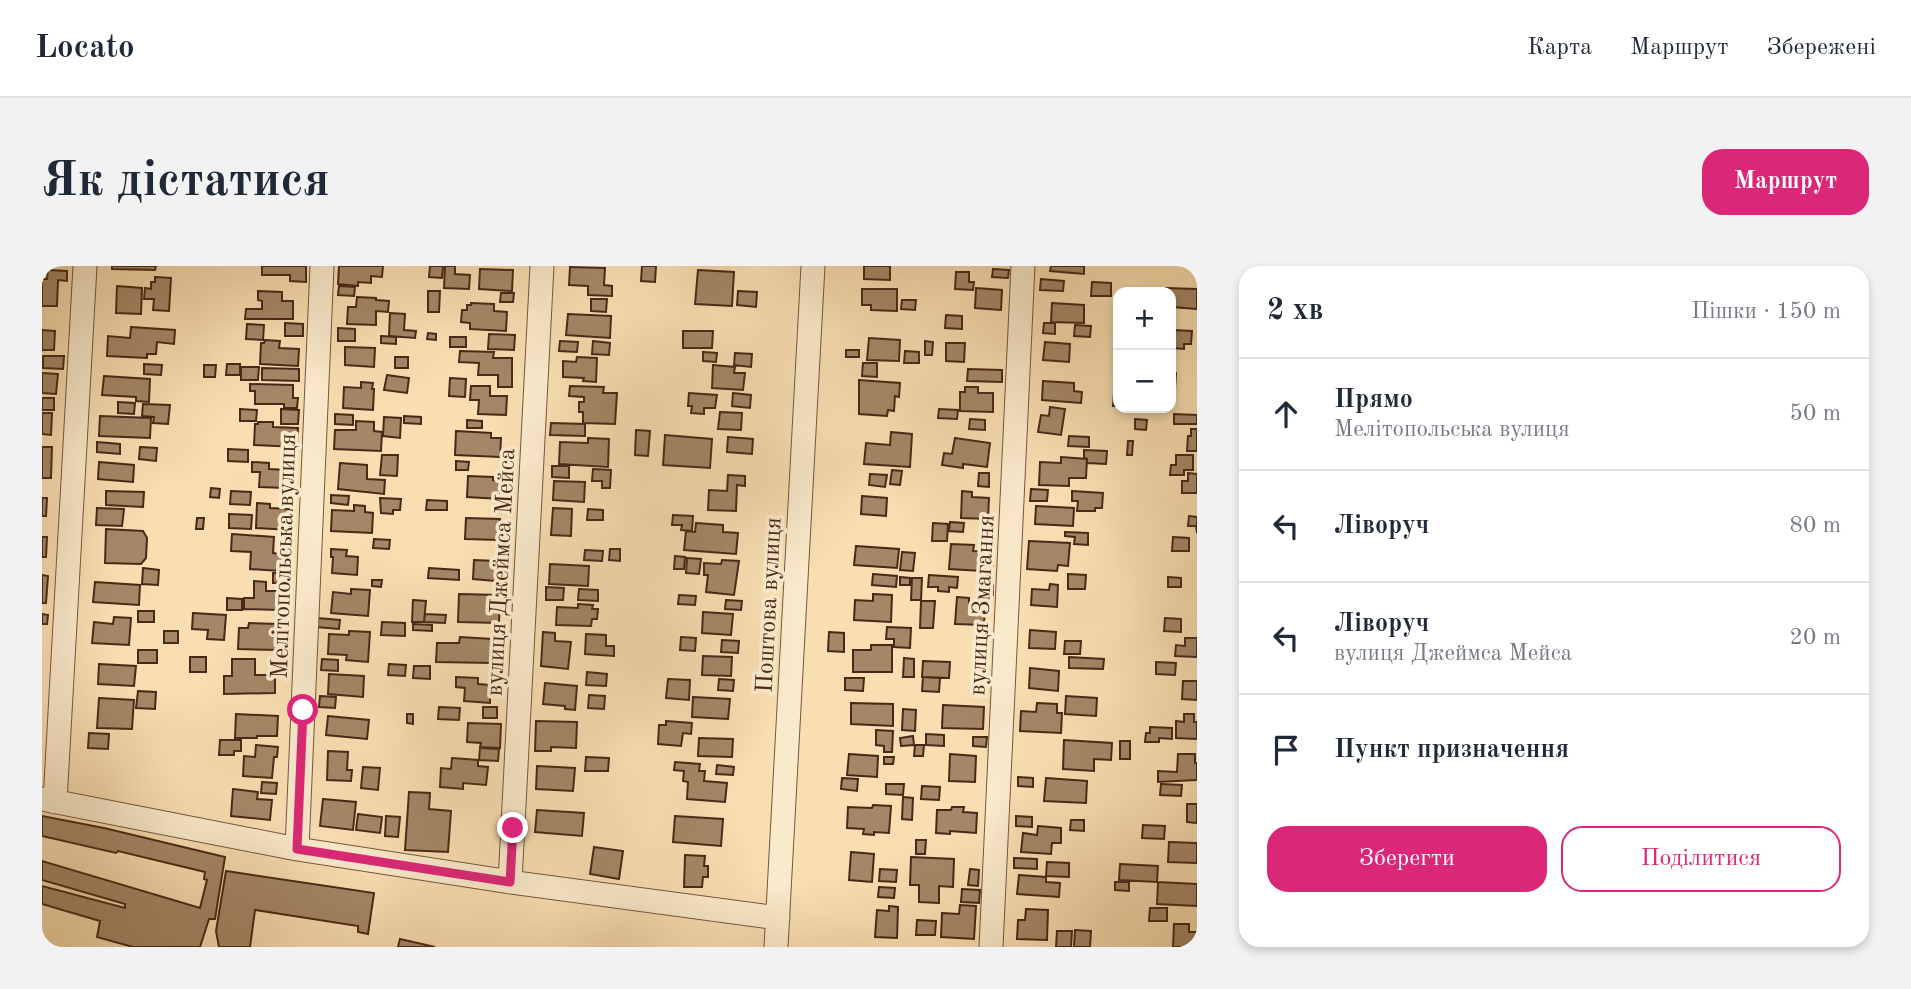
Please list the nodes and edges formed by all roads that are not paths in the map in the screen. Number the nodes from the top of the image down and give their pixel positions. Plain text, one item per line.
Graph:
1 (85, 266) edge
2 (321, 266) edge
3 (542, 266) edge
4 (813, 266) edge
5 (1023, 266) edge
6 (49, 800) edge
7 (297, 849) junction
8 (510, 882) junction
9 (778, 918) junction
10 (776, 947) edge
11 (991, 947) edge

1 - 6 street
2 - 7 street, Мелітопольська вулиця
3 - 8 street, вулиця Джеймса Мейса
4 - 9 street, Поштова вулиця
5 - 11 street, вулиця Змагання
6 - 7 street
7 - 8 street
8 - 9 street
9 - 10 street, Поштова вулиця

